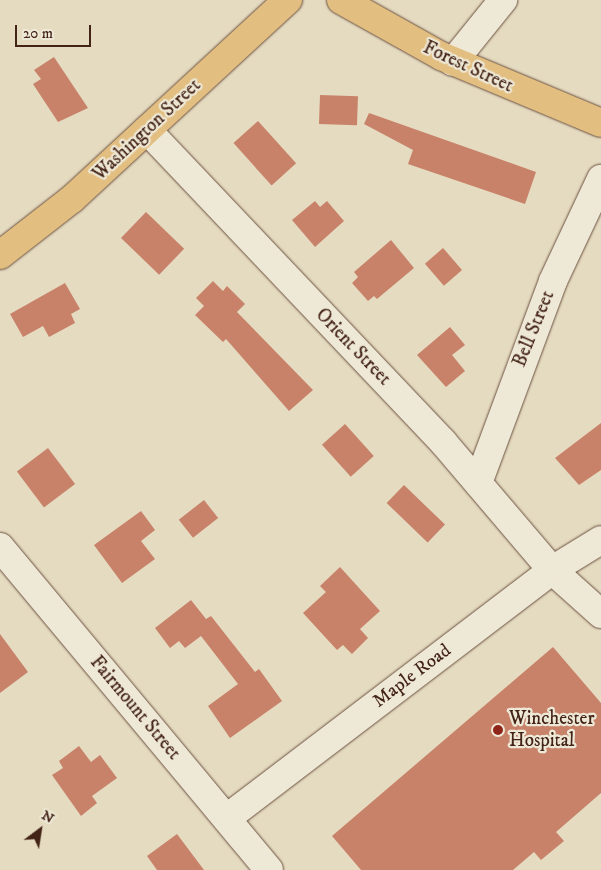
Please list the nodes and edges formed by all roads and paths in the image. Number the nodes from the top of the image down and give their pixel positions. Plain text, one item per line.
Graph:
1 (288, 0) edge
2 (341, 0) edge
3 (503, 0) edge
4 (453, 62) junction
5 (601, 123) edge
6 (147, 130) junction
7 (601, 179) edge
8 (0, 255) edge
9 (478, 483) junction
10 (601, 540) edge
11 (0, 547) edge
12 (552, 570) junction
13 (601, 614) edge
14 (227, 818) junction
15 (269, 870) edge

1 - 6 main road, Washington Street
2 - 4 main road, Forest Street
3 - 4 street
4 - 5 main road, Forest Street
6 - 8 main road, Washington Street
6 - 9 street, Orient Street
7 - 9 street, Bell Street
9 - 12 street, Orient Street
10 - 12 street, Maple Road
11 - 14 street, Fairmount Street
12 - 13 street, Orient Street
12 - 14 street, Maple Road
14 - 15 street, Fairmount Street

